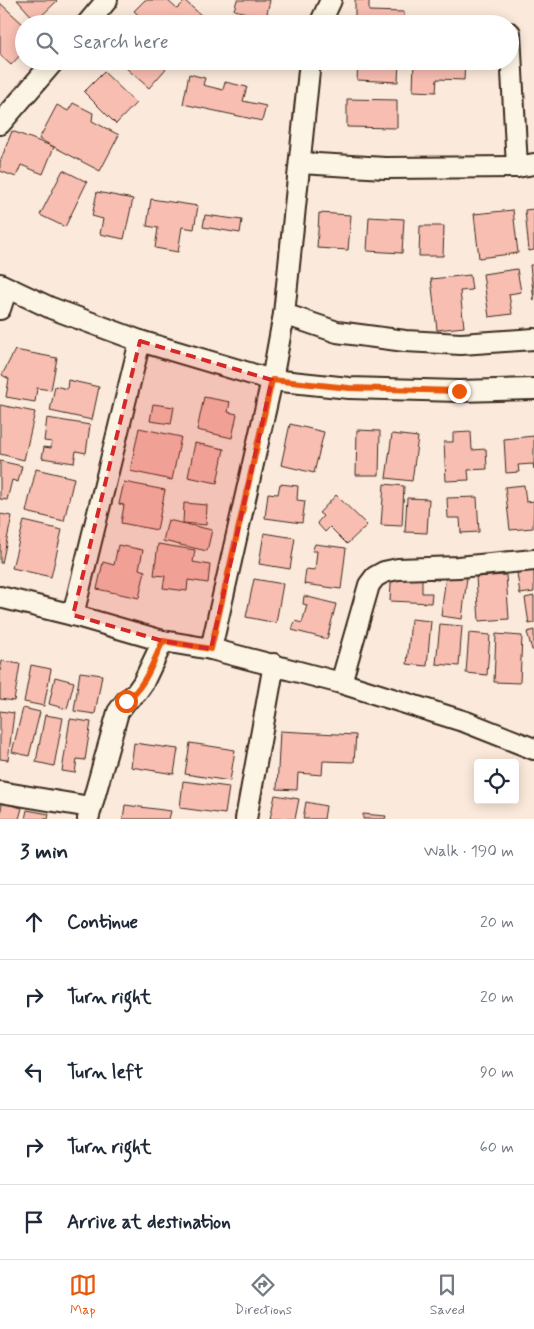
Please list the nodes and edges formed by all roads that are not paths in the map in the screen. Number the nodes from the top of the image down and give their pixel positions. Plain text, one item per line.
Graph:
1 (107, 0) edge
2 (331, 0) edge
3 (94, 15) edge
4 (324, 15) edge
5 (46, 70) edge
6 (309, 70) edge
7 (514, 70) edge
8 (0, 124) edge
9 (300, 163) junction
10 (526, 165) edge
11 (3, 286) edge
12 (0, 309) edge
13 (284, 314) junction
14 (534, 339) edge
15 (140, 341) junction
16 (272, 380) junction
17 (534, 389) edge
18 (534, 560) edge
19 (0, 597) edge
20 (72, 615) junction
21 (163, 641) junction
22 (211, 649) junction
23 (274, 664) junction
24 (340, 683) junction
25 (534, 749) edge
26 (0, 792) edge
27 (89, 813) edge
28 (246, 819) edge

1 - 3 street
2 - 4 street
5 - 8 street
6 - 9 street
7 - 10 street
9 - 10 street
9 - 13 street
11 - 12 street
11 - 15 street
13 - 14 street
13 - 16 street
15 - 16 street
15 - 20 street
16 - 17 street
16 - 22 street
18 - 24 street
19 - 20 street
20 - 21 street
21 - 22 street
21 - 27 street
22 - 23 street
23 - 24 street
23 - 28 street
24 - 25 street
26 - 27 street

